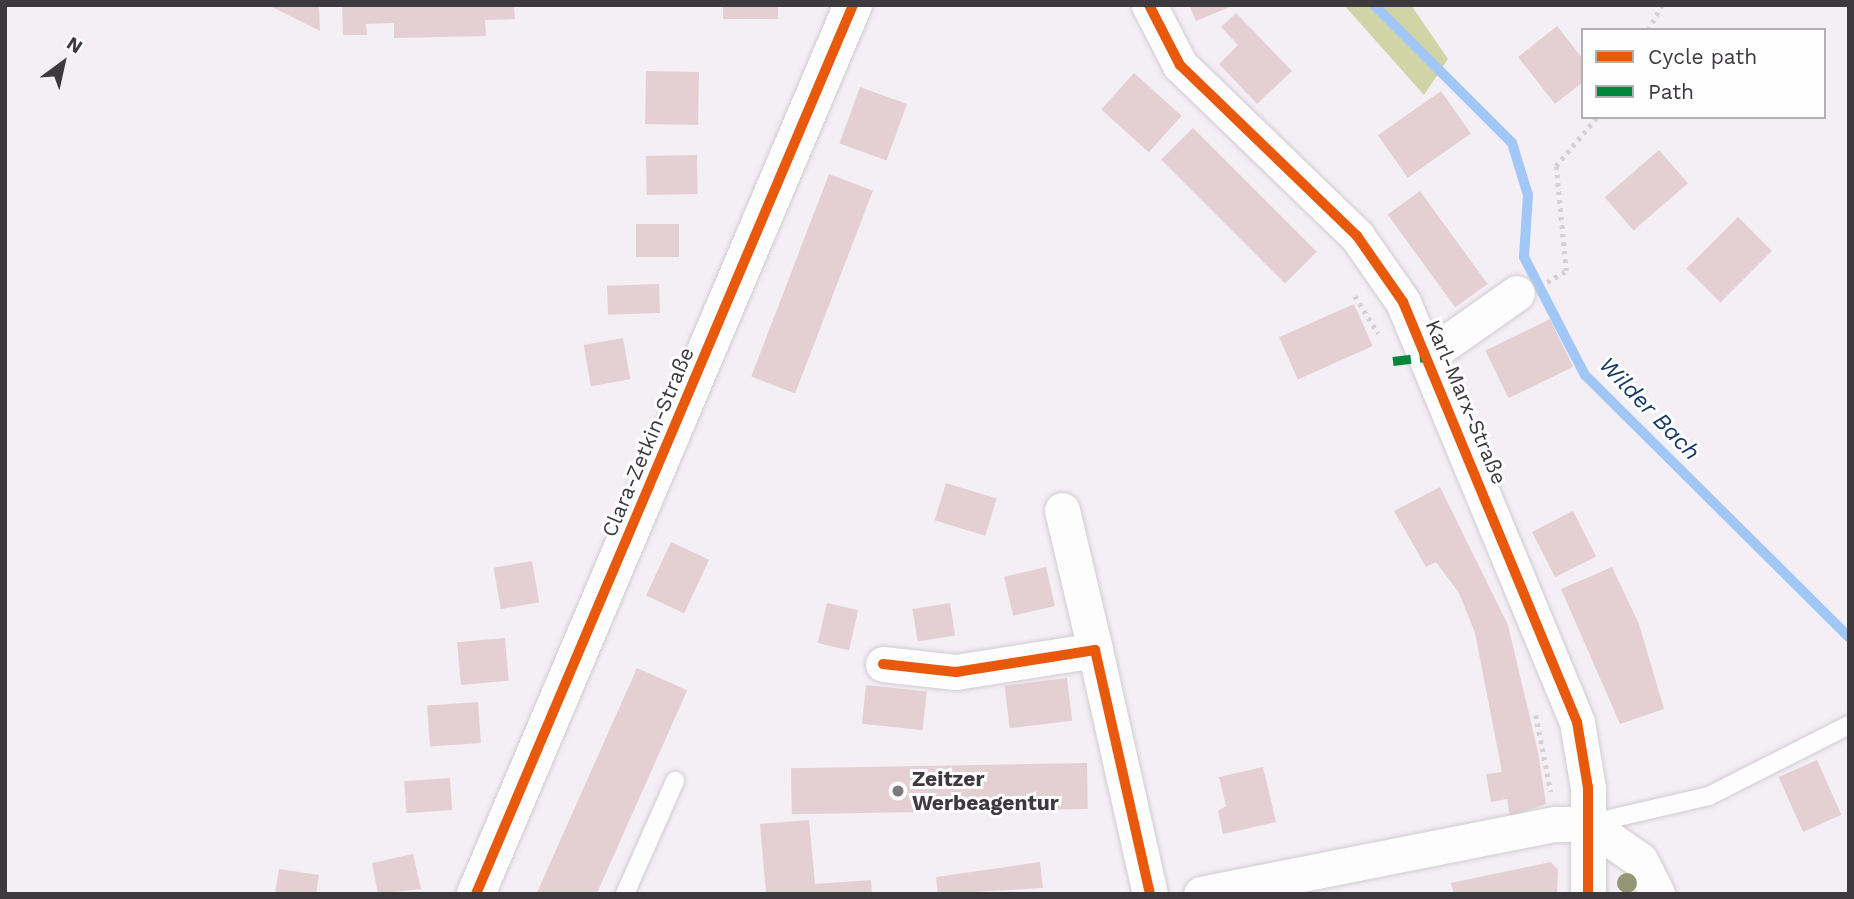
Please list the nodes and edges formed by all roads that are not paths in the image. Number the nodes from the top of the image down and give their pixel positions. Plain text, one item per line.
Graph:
1 (853, 5) edge
2 (1149, 5) edge
3 (1517, 293) dead end
4 (1426, 357) junction
5 (1062, 510) dead end
6 (1095, 650) junction
7 (883, 664) dead end
8 (1849, 725) edge
9 (675, 781) dead end
10 (1572, 824) junction
11 (476, 894) edge
12 (625, 894) edge
13 (1150, 894) edge
14 (1201, 894) edge
15 (1588, 894) edge
16 (1657, 894) edge

1 - 11 street, Clara-Zetkin-Straße
2 - 4 street, Karl-Marx-Straße
3 - 4 street
4 - 10 street, Karl-Marx-Straße
5 - 6 street
6 - 7 street
6 - 13 street
8 - 10 lane
9 - 12 lane
10 - 14 street
10 - 15 street, Karl-Marx-Straße
10 - 16 street

